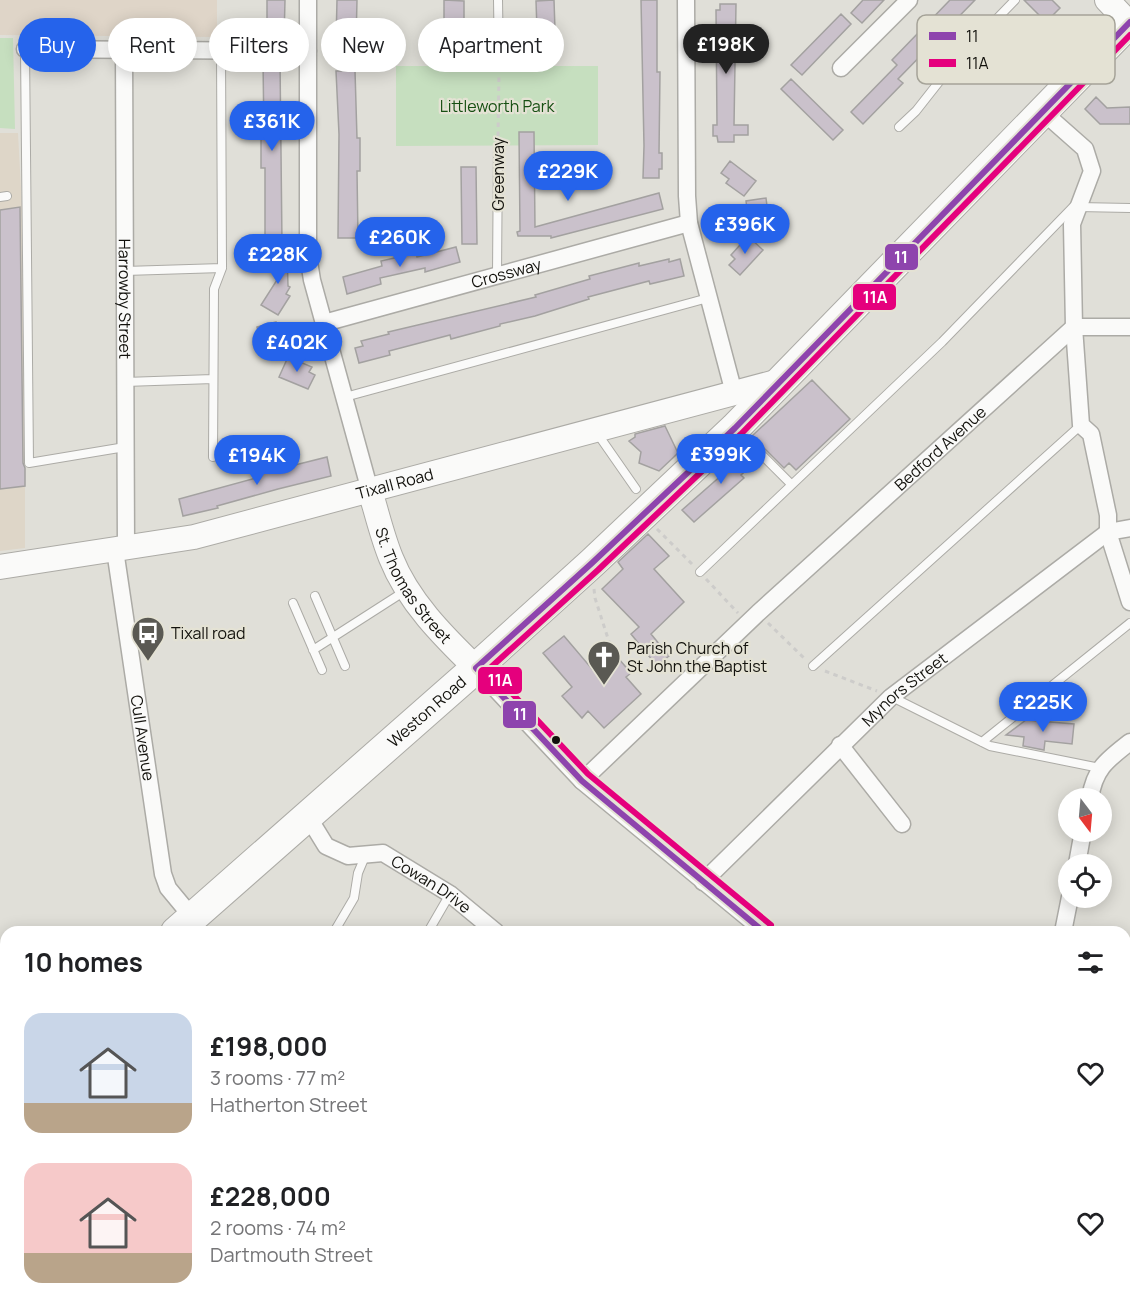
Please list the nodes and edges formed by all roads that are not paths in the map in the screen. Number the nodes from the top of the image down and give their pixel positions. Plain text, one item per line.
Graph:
1 (308, 0) edge
2 (498, 0) edge
3 (686, 0) edge
4 (909, 0) edge
5 (1015, 0) edge
6 (1107, 0) edge
7 (1000, 15) edge
8 (308, 18) edge
9 (498, 18) edge
10 (1130, 23) edge
11 (1115, 38) edge
12 (841, 68) dead end
13 (25, 72) edge
14 (124, 72) edge
15 (221, 72) edge
16 (308, 72) edge
17 (937, 84) edge
18 (1069, 84) edge
19 (1042, 111) junction
20 (899, 128) dead end
21 (498, 146) road end
22 (1079, 203) junction
23 (1130, 208) edge
24 (689, 224) junction
25 (222, 268) junction
26 (125, 271) junction
27 (497, 275) junction
28 (708, 298) junction
29 (324, 323) junction
30 (1074, 327) junction
31 (1130, 327) edge
32 (213, 379) junction
33 (783, 380) junction
34 (125, 382) junction
35 (734, 393) junction
36 (345, 397) junction
37 (1080, 425) junction
38 (735, 428) junction
39 (596, 431) junction
40 (126, 447) junction
41 (213, 457) dead end
42 (791, 484) junction
43 (636, 489) dead end
44 (370, 491) junction
45 (1130, 528) edge
46 (1108, 532) junction
47 (121, 549) junction
48 (0, 567) edge
49 (700, 572) dead end
50 (408, 589) junction
51 (315, 596) dead end
52 (1130, 602) edge
53 (293, 603) dead end
54 (1130, 623) edge
55 (333, 638) junction
56 (313, 650) junction
57 (345, 666) dead end
58 (813, 666) dead end
59 (476, 668) junction
60 (322, 670) dead end
61 (891, 697) junction
62 (982, 742) junction
63 (1130, 742) edge
64 (840, 745) junction
65 (1100, 768) junction
66 (582, 781) junction
67 (1092, 788) edge
68 (307, 815) junction
69 (902, 824) dead end
70 (366, 854) junction
71 (703, 882) junction
72 (450, 894) junction
73 (1068, 908) edge
74 (184, 924) edge
75 (338, 926) edge
76 (431, 926) edge
77 (489, 926) edge
78 (758, 926) edge
79 (1064, 926) edge

1 - 8 street
2 - 9 lane
3 - 24 street
4 - 12 street
5 - 7 lane
6 - 10 street
10 - 11 highway, Weston Road
13 - 40 lane
14 - 26 street, Harrowby Street
15 - 25 lane
16 - 29 street
17 - 20 lane
18 - 19 highway, Weston Road
19 - 22 street
19 - 33 highway, Weston Road
21 - 27 lane, Greenway
22 - 23 lane
22 - 30 street
22 - 42 lane
24 - 27 street, Crossway
24 - 28 street
25 - 26 lane
25 - 32 lane
26 - 34 street, Harrowby Street
27 - 29 street, Crossway
28 - 35 street
28 - 36 lane
29 - 36 street
30 - 31 street
30 - 37 street
30 - 66 street, Bedford Avenue
32 - 34 lane
32 - 41 lane
33 - 35 street, Tixall Road
33 - 38 highway, Weston Road
34 - 40 street, Harrowby Street
35 - 39 street, Tixall Road
36 - 44 street
37 - 46 street
37 - 58 lane
38 - 42 lane
38 - 59 highway, Weston Road
39 - 43 lane
39 - 44 street, Tixall Road
40 - 47 street, Harrowby Street
42 - 49 lane
44 - 47 street, Tixall Road
44 - 50 street, St. Thomas Street
45 - 46 street, Mynors Street
46 - 52 street
46 - 61 street, Mynors Street
47 - 48 street, Tixall Road
47 - 74 street, Cull Avenue
50 - 55 lane
50 - 59 street, St. Thomas Street
51 - 55 lane
53 - 56 lane
54 - 62 lane
55 - 56 lane
55 - 57 lane
56 - 60 lane
59 - 66 street
59 - 68 highway, Weston Road
61 - 62 lane
61 - 64 street, Mynors Street
62 - 65 lane
63 - 65 street
64 - 69 street
64 - 71 street, Mynors Street
65 - 67 street
66 - 71 street
68 - 70 street, Cowan Drive
68 - 74 highway, Weston Road
70 - 72 street, Cowan Drive
70 - 75 lane
71 - 78 street
72 - 76 lane
72 - 77 street, Cowan Drive
73 - 79 street

